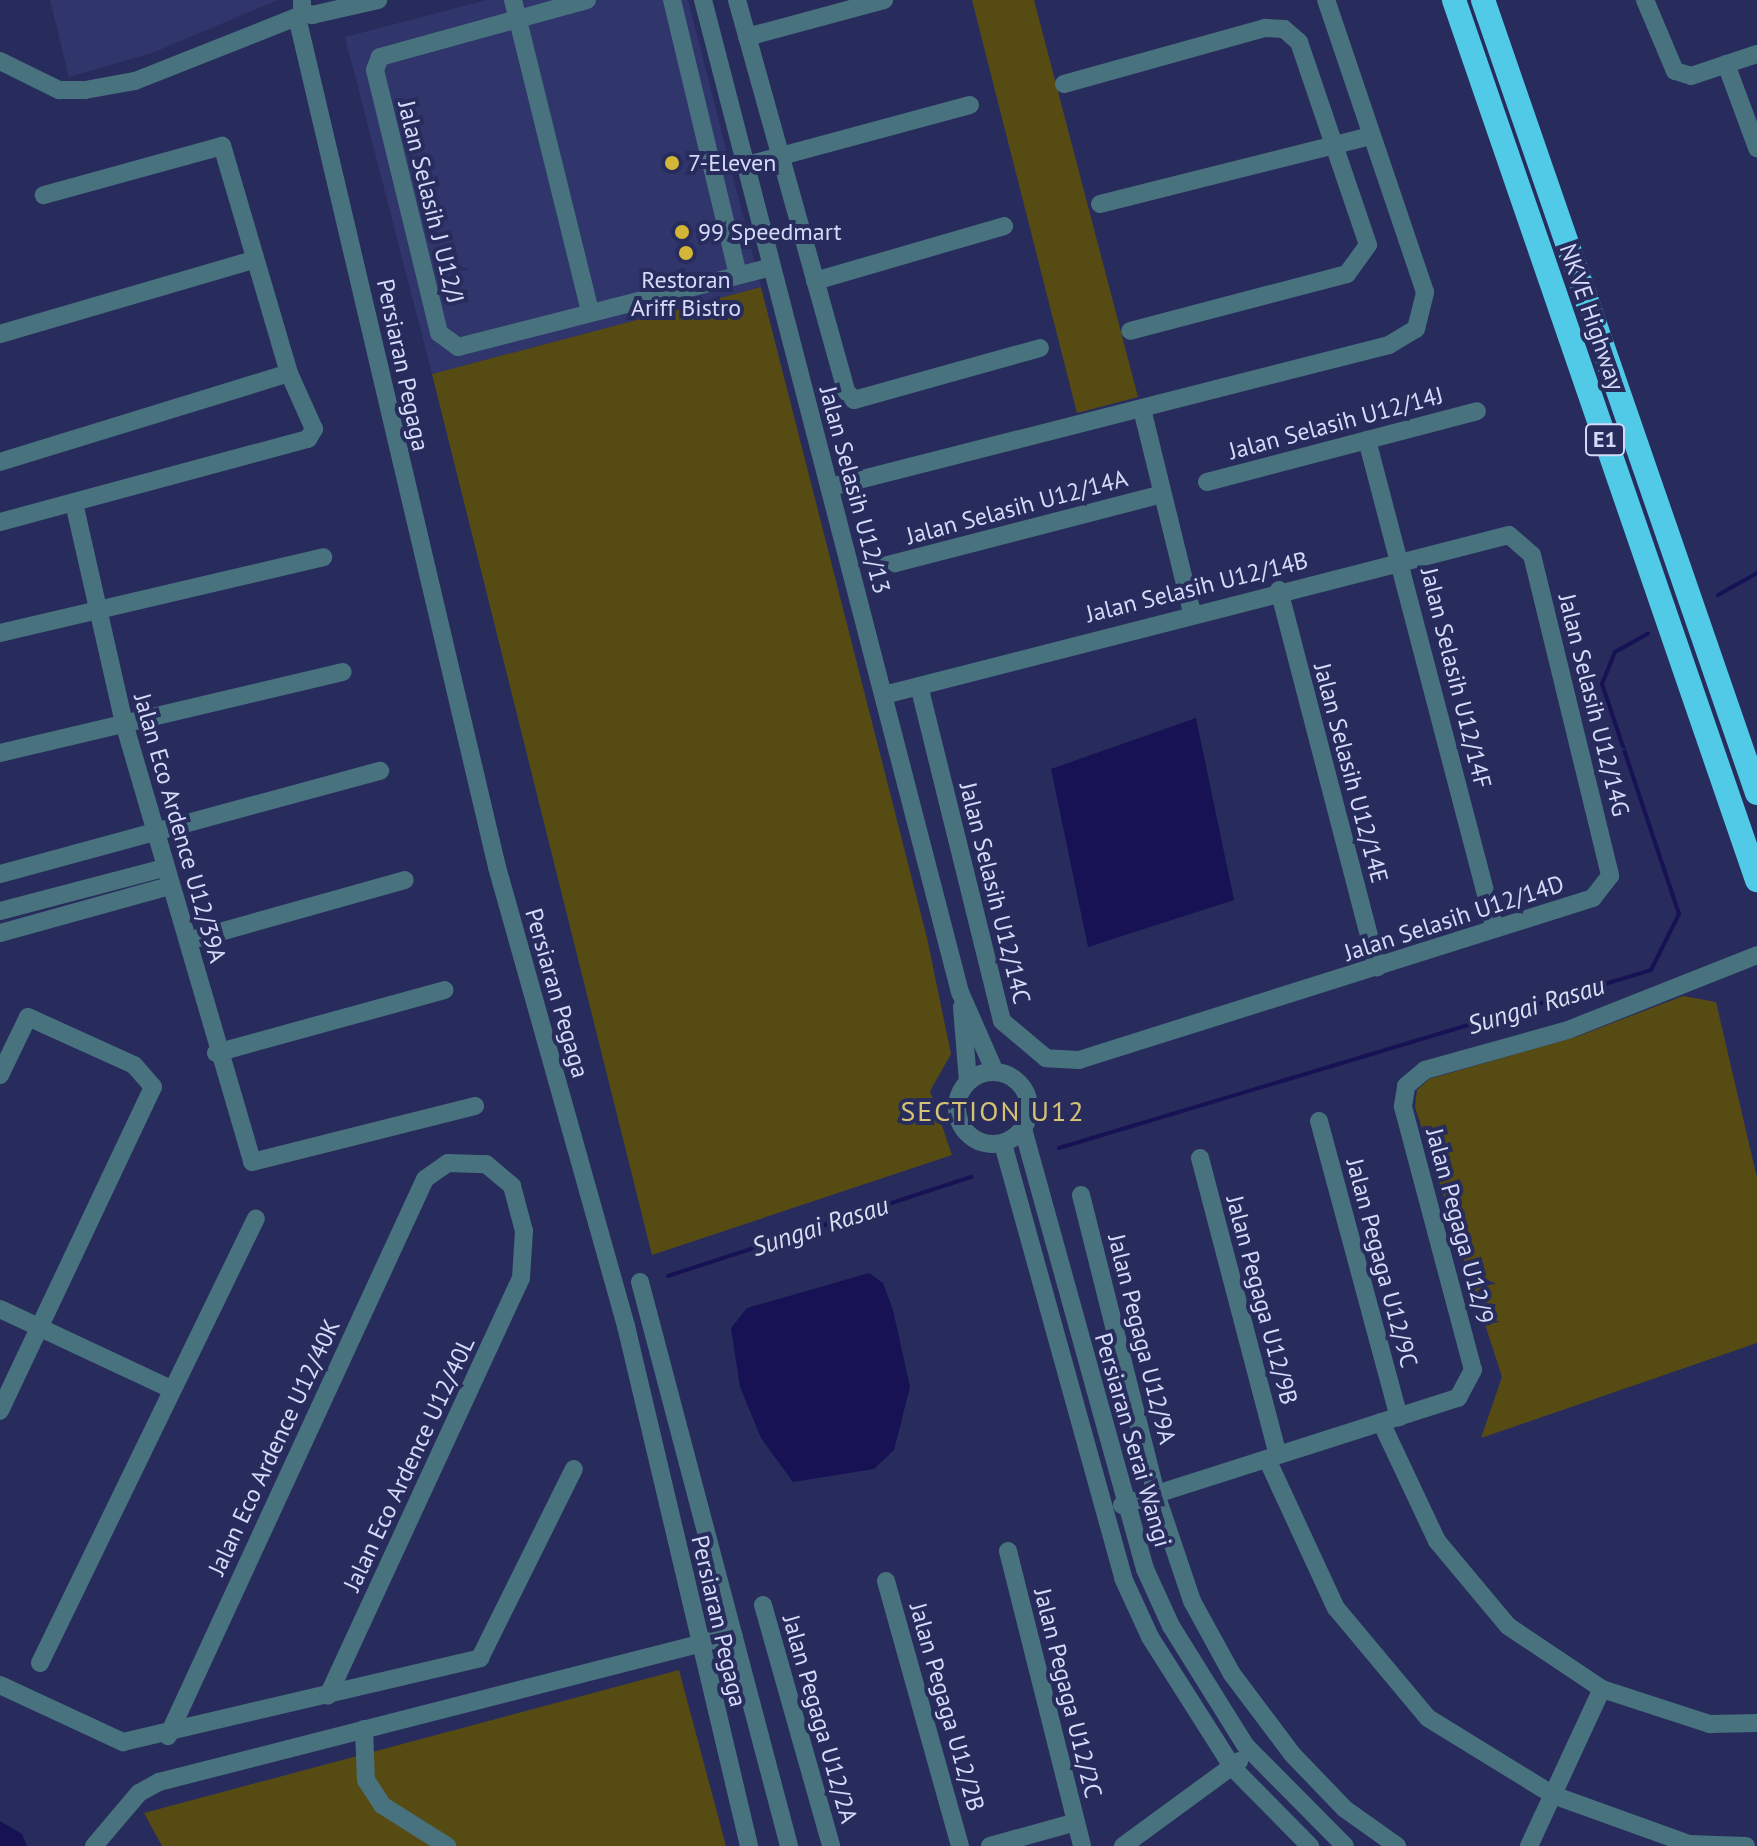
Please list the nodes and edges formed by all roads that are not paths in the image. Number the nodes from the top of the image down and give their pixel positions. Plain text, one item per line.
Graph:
1 (302, 0) edge
2 (378, 0) edge
3 (587, 0) edge
4 (672, 0) edge
5 (703, 0) edge
6 (737, 0) edge
7 (884, 0) edge
8 (1326, 0) edge
9 (1454, 0) edge
10 (1483, 0) edge
11 (1645, 0) edge
12 (515, 9) edge
13 (747, 37) junction
14 (1757, 54) edge
15 (0, 61) edge
16 (1726, 64) junction
17 (1064, 84) dead end
18 (970, 105) dead end
19 (1370, 136) junction
20 (1331, 140) junction
21 (1757, 148) edge
22 (781, 158) junction
23 (744, 166) junction
24 (44, 195) dead end
25 (1100, 204) dead end
26 (1004, 226) dead end
27 (253, 260) junction
28 (772, 267) junction
29 (738, 274) junction
30 (815, 281) junction
31 (590, 312) junction
32 (1130, 331) dead end
33 (0, 334) edge
34 (1040, 348) dead end
35 (289, 373) junction
36 (1142, 409) junction
37 (1477, 411) dead end
38 (1367, 440) junction
39 (0, 462) edge
40 (1207, 482) dead end
41 (831, 487) junction
42 (1162, 494) junction
43 (74, 503) junction
44 (0, 522) edge
45 (1523, 541) joint
46 (323, 557) dead end
47 (1401, 560) junction
48 (884, 566) dead end
49 (1279, 590) junction
50 (98, 610) junction
51 (1192, 612) junction
52 (0, 633) edge
53 (343, 672) dead end
54 (919, 686) junction
55 (884, 695) junction
56 (124, 723) junction
57 (0, 753) edge
58 (380, 771) dead end
59 (1757, 793) edge
60 (156, 835) junction
61 (0, 874) edge
62 (166, 877) junction
63 (405, 880) dead end
64 (1757, 880) edge
65 (1607, 883) joint
66 (0, 911) edge
67 (1495, 929) junction
68 (0, 933) edge
69 (188, 941) junction
70 (1757, 955) edge
71 (1377, 967) junction
72 (444, 990) dead end
73 (1308, 990) joint
74 (960, 992) junction
75 (216, 1053) junction
76 (995, 1072) junction
77 (0, 1075) edge
78 (968, 1082) junction
79 (475, 1106) dead end
80 (1319, 1121) dead end
81 (1023, 1129) junction
82 (1003, 1144) junction
83 (1200, 1158) dead end
84 (1081, 1195) dead end
85 (256, 1219) dead end
86 (526, 1251) joint
87 (640, 1282) dead end
88 (0, 1309) edge
89 (40, 1326) junction
90 (171, 1389) junction
91 (0, 1411) edge
92 (1390, 1420) junction
93 (1272, 1457) junction
94 (574, 1469) dead end
95 (1156, 1494) junction
96 (1122, 1505) junction
97 (1008, 1551) dead end
98 (886, 1581) dead end
99 (763, 1605) dead end
100 (734, 1635) junction
101 (699, 1643) junction
102 (40, 1663) dead end
103 (0, 1685) edge
104 (1602, 1689) junction
105 (328, 1696) junction
106 (1757, 1723) edge
107 (364, 1729) junction
108 (168, 1736) junction
109 (1250, 1750) junction
110 (1233, 1768) junction
111 (1553, 1795) junction
112 (1076, 1822) junction
113 (94, 1846) edge
114 (447, 1846) edge
115 (749, 1846) edge
116 (789, 1846) edge
117 (831, 1846) edge
118 (960, 1846) edge
119 (990, 1846) edge
120 (1082, 1846) edge
121 (1123, 1846) edge
122 (1310, 1846) edge
123 (1345, 1846) edge
124 (1397, 1846) edge
125 (1529, 1846) edge
126 (1746, 1846) edge

1 - 2 street
3 - 12 street
4 - 29 street
5 - 23 street, Jalan Selasih U12/13
6 - 13 street
7 - 13 street
8 - 19 street
9 - 64 highway, NKVE Highway / E1
10 - 59 highway, NKVE Highway / E1
11 - 16 street
12 - 31 street
12 - 31 street, Jalan Selasih J U12/J
13 - 22 street
14 - 16 street
15 - 101 street, Persiaran Pegaga
16 - 21 street
17 - 20 street
18 - 22 street
19 - 20 street
19 - 36 street
20 - 25 street
20 - 32 street
22 - 23 street
22 - 30 street
23 - 28 street, Jalan Selasih U12/13
24 - 27 street
26 - 30 street
27 - 33 street
27 - 35 street
28 - 29 street
28 - 41 street, Jalan Selasih U12/13
29 - 31 street
30 - 34 street
35 - 39 street
35 - 43 street
36 - 41 street
36 - 42 street
37 - 38 street, Jalan Selasih U12/14J
38 - 40 street, Jalan Selasih U12/14J
38 - 47 street, Jalan Selasih U12/14F
41 - 55 street, Jalan Selasih U12/13
42 - 48 street, Jalan Selasih U12/14A
42 - 51 street
43 - 44 street
43 - 50 street, Jalan Eco Ardence U12/39A
45 - 47 street, Jalan Selasih U12/14B
45 - 65 street, Jalan Selasih U12/14G
46 - 50 street
47 - 49 street, Jalan Selasih U12/14B
47 - 67 street, Jalan Selasih U12/14F
49 - 51 street, Jalan Selasih U12/14B
49 - 71 street, Jalan Selasih U12/14E
50 - 52 street
50 - 56 street, Jalan Eco Ardence U12/39A
51 - 54 street, Jalan Selasih U12/14B
53 - 56 street
54 - 55 street, Jalan Selasih U12/14B
54 - 73 street, Jalan Selasih U12/14C
55 - 74 street, Jalan Selasih U12/13
56 - 57 street
56 - 60 street, Jalan Eco Ardence U12/39A
58 - 60 street
60 - 61 street
60 - 62 street, Jalan Eco Ardence U12/39A
62 - 66 street
62 - 68 street
62 - 69 street, Jalan Eco Ardence U12/39A
63 - 69 street
65 - 67 street, Jalan Selasih U12/14D
67 - 71 street, Jalan Selasih U12/14D
69 - 75 street, Jalan Eco Ardence U12/39A
70 - 92 street, Jalan Pegaga U12/9
71 - 73 street, Jalan Selasih U12/14D
72 - 75 street
74 - 76 street, Jalan Selasih U12/13
74 - 78 street, Jalan Selasih U12/13
75 - 79 street, Jalan Eco Ardence U12/39A
76 - 78 street
76 - 81 street
77 - 89 street
78 - 82 street
80 - 92 street, Jalan Pegaga U12/9C
81 - 82 street
81 - 96 street, Persiaran Serai Wangi
82 - 110 street, Persiaran Serai Wangi
83 - 93 street, Jalan Pegaga U12/9B
84 - 95 street, Jalan Pegaga U12/9A
85 - 90 street
86 - 105 street, Jalan Eco Ardence U12/40L
86 - 108 street, Jalan Eco Ardence U12/40K
87 - 100 street, Persiaran Pegaga
88 - 89 street
89 - 90 street
89 - 91 street
90 - 102 street
92 - 93 street, Jalan Pegaga U12/9
92 - 104 street, Jalan Pegaga U12/9C
93 - 95 street, Jalan Pegaga U12/9
93 - 111 street, Jalan Pegaga U12/9B
94 - 105 street
95 - 96 street, Jalan Pegaga U12/9
95 - 124 street, Jalan Pegaga U12/9A
96 - 109 street, Persiaran Serai Wangi
97 - 112 street, Jalan Pegaga U12/2C
98 - 118 street, Jalan Pegaga U12/2B
99 - 117 street, Jalan Pegaga U12/2A
100 - 101 street
100 - 116 street, Persiaran Pegaga
101 - 107 street
101 - 115 street, Persiaran Pegaga
103 - 108 street
104 - 106 street, Jalan Pegaga U12/9C
104 - 111 street
105 - 108 street
107 - 113 street
107 - 114 street
109 - 110 street
109 - 123 street, Persiaran Serai Wangi
110 - 121 street
110 - 122 street, Persiaran Serai Wangi
111 - 125 street
111 - 126 street, Jalan Pegaga U12/9B
112 - 119 street
112 - 120 street, Jalan Pegaga U12/2C

